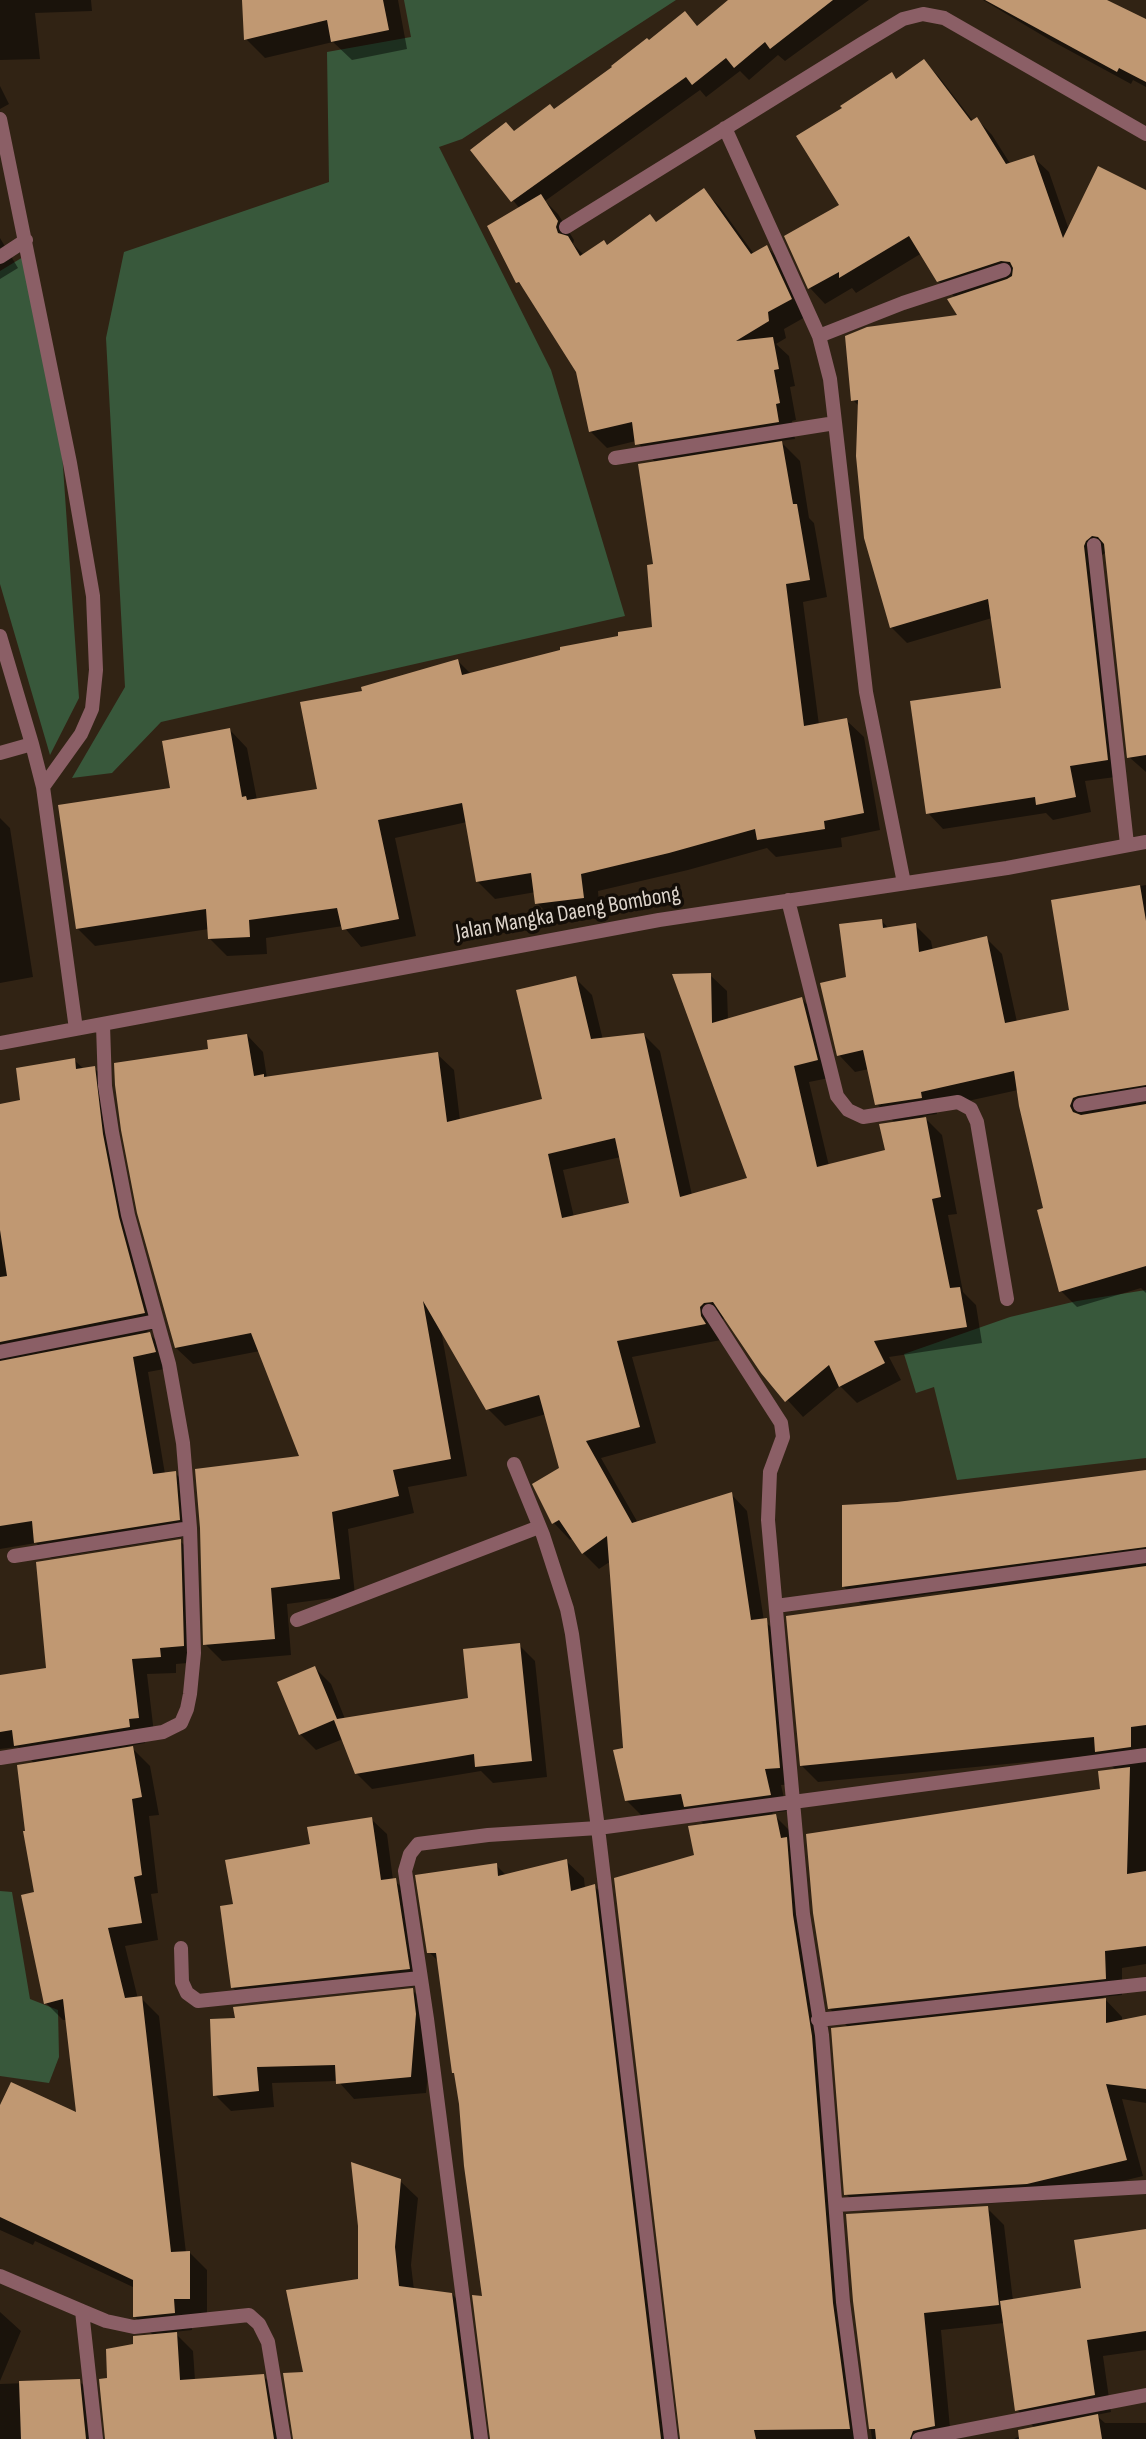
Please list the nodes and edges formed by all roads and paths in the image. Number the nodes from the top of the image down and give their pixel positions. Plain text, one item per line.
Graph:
1 (0, 119) edge
2 (725, 128) junction
3 (1146, 134) edge
4 (566, 227) dead end
5 (26, 240) junction
6 (0, 257) edge
7 (1004, 270) dead end
8 (819, 336) junction
9 (835, 422) junction
10 (615, 458) dead end
11 (1094, 545) dead end
12 (0, 636) edge
13 (32, 744) junction
14 (0, 752) edge
15 (43, 787) junction
16 (1146, 842) edge
17 (1127, 844) junction
18 (904, 883) junction
19 (788, 900) junction
20 (103, 1025) junction
21 (76, 1029) junction
22 (0, 1043) edge
23 (1146, 1094) edge
24 (1080, 1105) dead end
25 (1007, 1299) dead end
26 (709, 1311) dead end
27 (156, 1321) junction
28 (0, 1352) edge
29 (514, 1464) dead end
30 (539, 1527) junction
31 (190, 1528) junction
32 (14, 1556) dead end
33 (1146, 1556) edge
34 (776, 1605) junction
35 (297, 1620) dead end
36 (1146, 1755) edge
37 (0, 1758) edge
38 (793, 1801) junction
39 (598, 1828) junction
40 (181, 1948) dead end
41 (420, 1978) junction
42 (1146, 1984) edge
43 (818, 2020) junction
44 (1146, 2187) edge
45 (835, 2205) junction
46 (0, 2276) edge
47 (82, 2311) junction
48 (1146, 2395) edge
49 (96, 2439) edge
50 (284, 2439) edge
51 (481, 2439) edge
52 (671, 2439) edge
53 (861, 2439) edge
54 (919, 2439) edge

1 - 5 street
2 - 3 street
2 - 4 street
2 - 8 street
5 - 6 street
5 - 15 street
7 - 8 street
8 - 9 street
9 - 10 street
9 - 18 street
11 - 17 street
12 - 13 street
13 - 14 street
13 - 15 street
15 - 21 street
16 - 17 street, Jalan Mangka Daeng Bombong
17 - 18 street, Jalan Mangka Daeng Bombong
18 - 19 street, Jalan Mangka Daeng Bombong
19 - 20 street, Jalan Mangka Daeng Bombong
19 - 25 street
20 - 21 street, Jalan Mangka Daeng Bombong
20 - 27 street
21 - 22 street, Jalan Mangka Daeng Bombong
23 - 24 street
26 - 34 street
27 - 28 street
27 - 31 street
29 - 30 street
30 - 35 street
30 - 39 street
31 - 32 street
31 - 37 street
33 - 34 street
34 - 38 street
36 - 38 street
38 - 39 street
38 - 43 street
39 - 41 street
39 - 52 street
40 - 41 street
41 - 51 street
42 - 43 street
43 - 45 street
44 - 45 street
45 - 53 street
46 - 47 street
47 - 49 street
47 - 50 street
48 - 54 street

